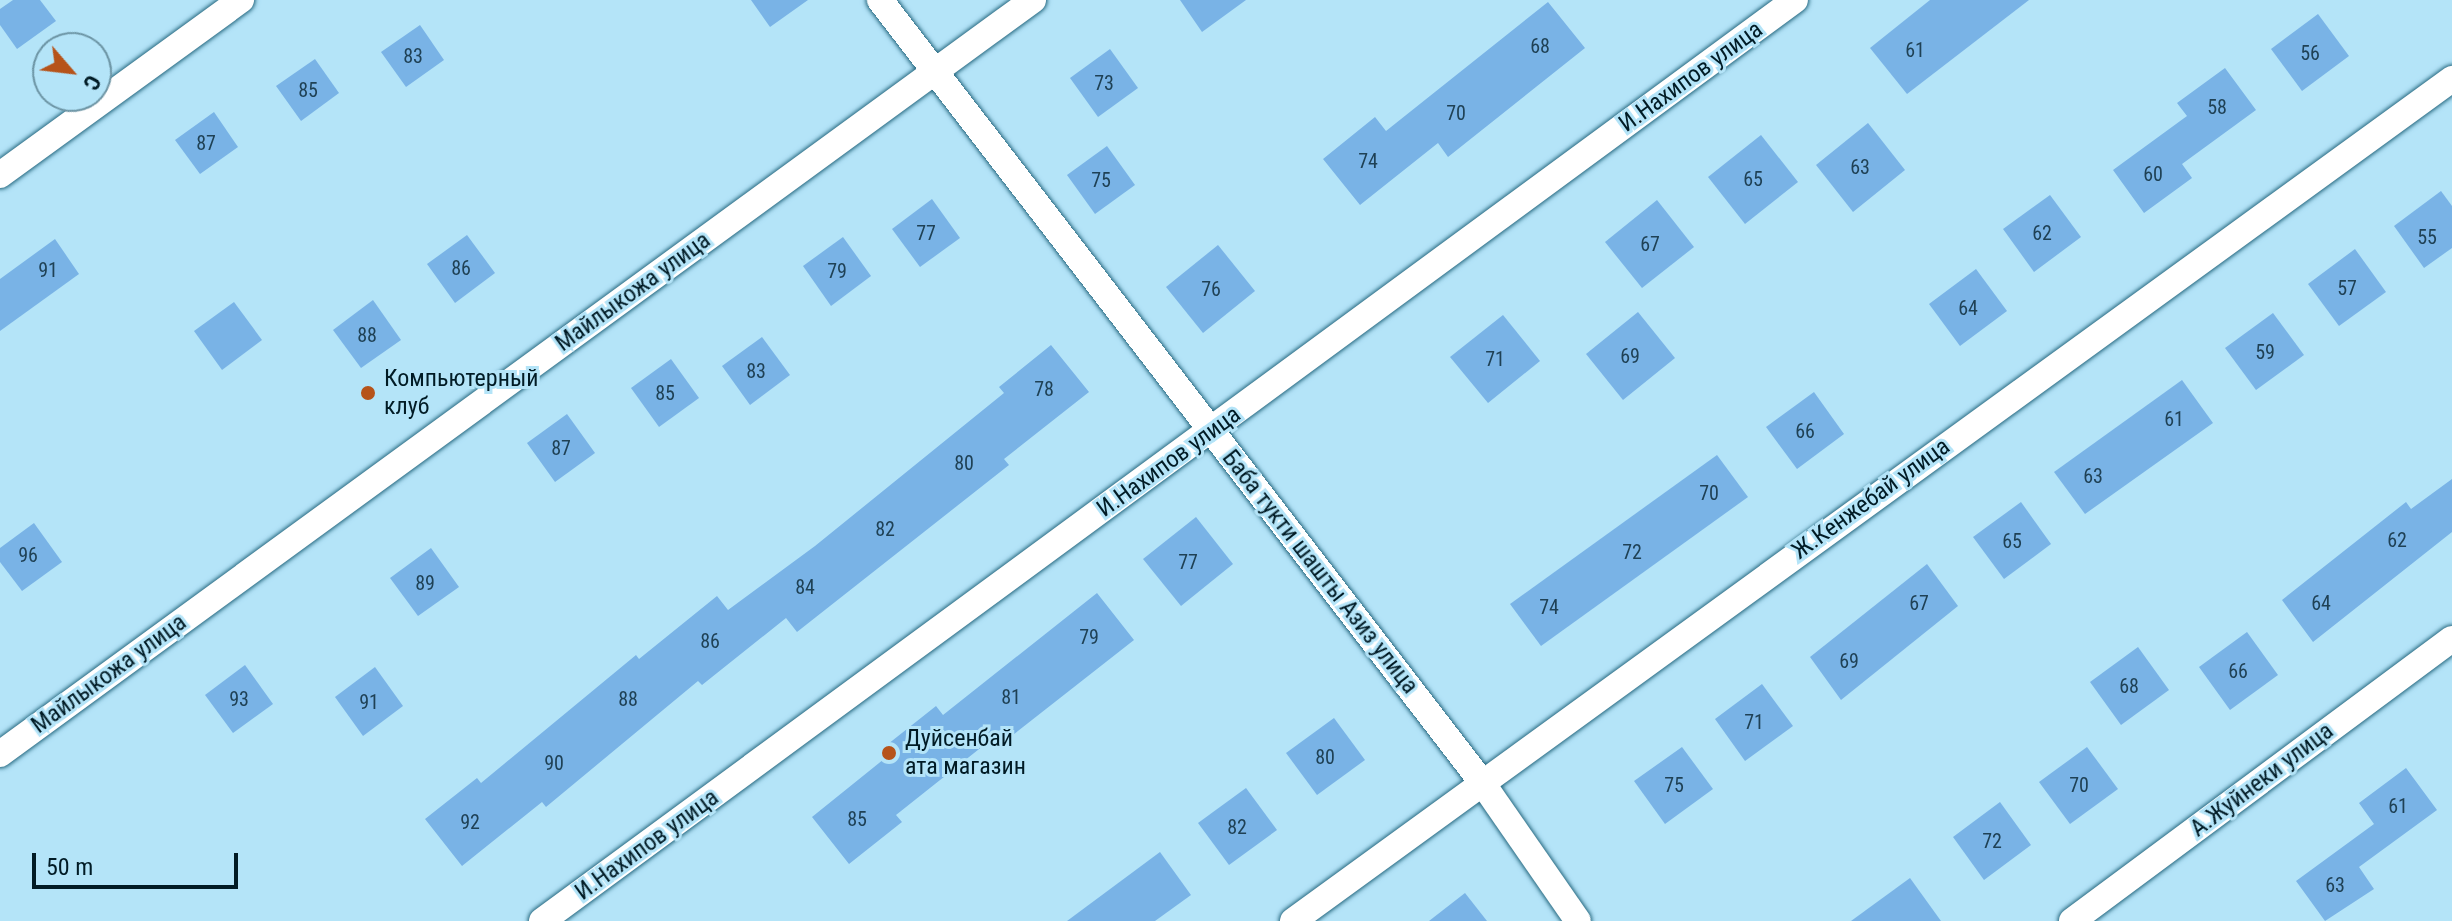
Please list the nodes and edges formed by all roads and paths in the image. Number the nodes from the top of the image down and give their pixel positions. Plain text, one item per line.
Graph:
1 (241, 0) edge
2 (880, 0) edge
3 (1033, 0) edge
4 (1795, 0) edge
5 (935, 72) junction
6 (2452, 79) edge
7 (0, 175) edge
8 (1211, 431) junction
9 (2452, 639) edge
10 (0, 754) edge
11 (1481, 781) junction
12 (542, 921) edge
13 (1293, 921) edge
14 (1578, 921) edge
15 (2072, 921) edge

1 - 7 street
2 - 5 street, Баба тукти шашты Азиз улица
3 - 5 street, Майлыкожа улица
4 - 8 street, И.Нахипов улица
5 - 8 street, Баба тукти шашты Азиз улица
5 - 10 street, Майлыкожа улица
6 - 11 street, Ж.Кенжебай улица
8 - 11 street, Баба тукти шашты Азиз улица
8 - 12 street, И.Нахипов улица
9 - 15 street, А.Жуйнеки улица
11 - 13 street, Ж.Кенжебай улица
11 - 14 street, Баба тукти шашты Азиз улица

